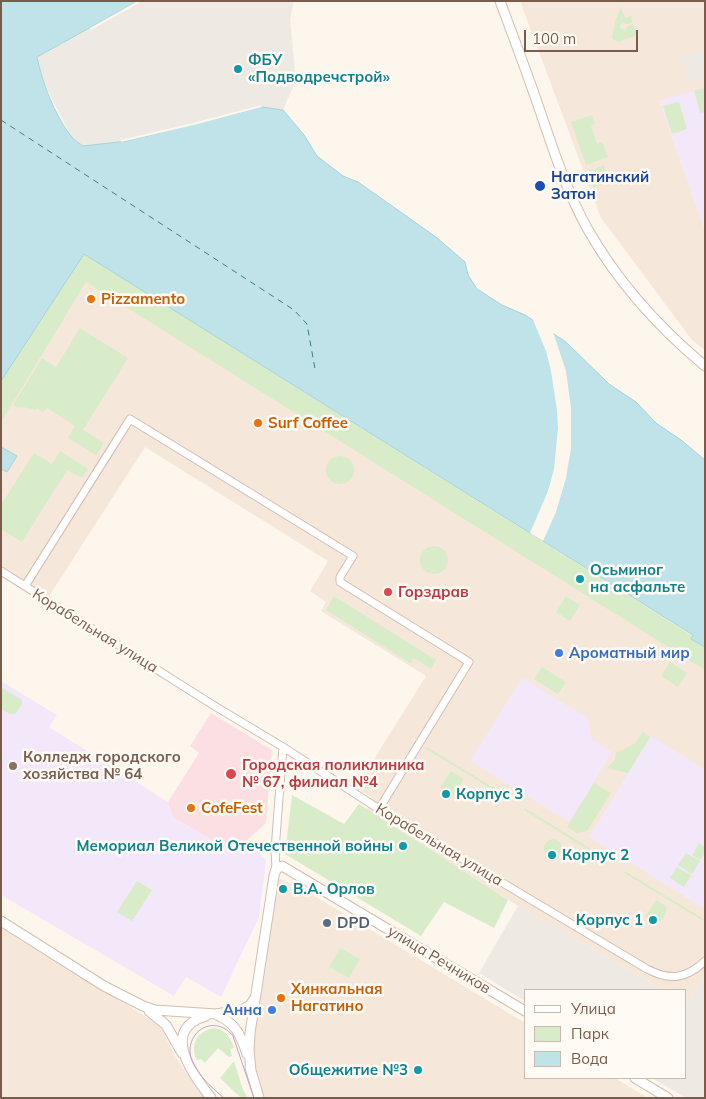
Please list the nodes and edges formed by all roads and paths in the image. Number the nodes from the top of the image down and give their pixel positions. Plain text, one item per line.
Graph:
1 (500, 1) edge
2 (705, 366) edge
3 (1, 571) edge
4 (25, 586) junction
5 (283, 747) junction
6 (379, 809) junction
7 (276, 869) junction
8 (1, 920) edge
9 (705, 961) edge
10 (256, 996) junction
11 (143, 1006) junction
12 (524, 1010) edge
13 (213, 1014) junction
14 (184, 1058) junction
15 (251, 1071) junction
16 (637, 1079) edge
17 (211, 1098) edge
18 (258, 1098) edge
19 (668, 1098) edge

1 - 2 street
3 - 4 street, Корабельная улица
4 - 5 street, Корабельная улица
4 - 6 street
5 - 6 street, Корабельная улица
5 - 7 street
6 - 9 street, Корабельная улица
7 - 10 street
7 - 12 street, улица Речников
8 - 11 street
10 - 13 street
10 - 15 street
11 - 13 street
11 - 14 street
13 - 14 street
13 - 15 street
14 - 17 street
15 - 18 street
16 - 19 street

